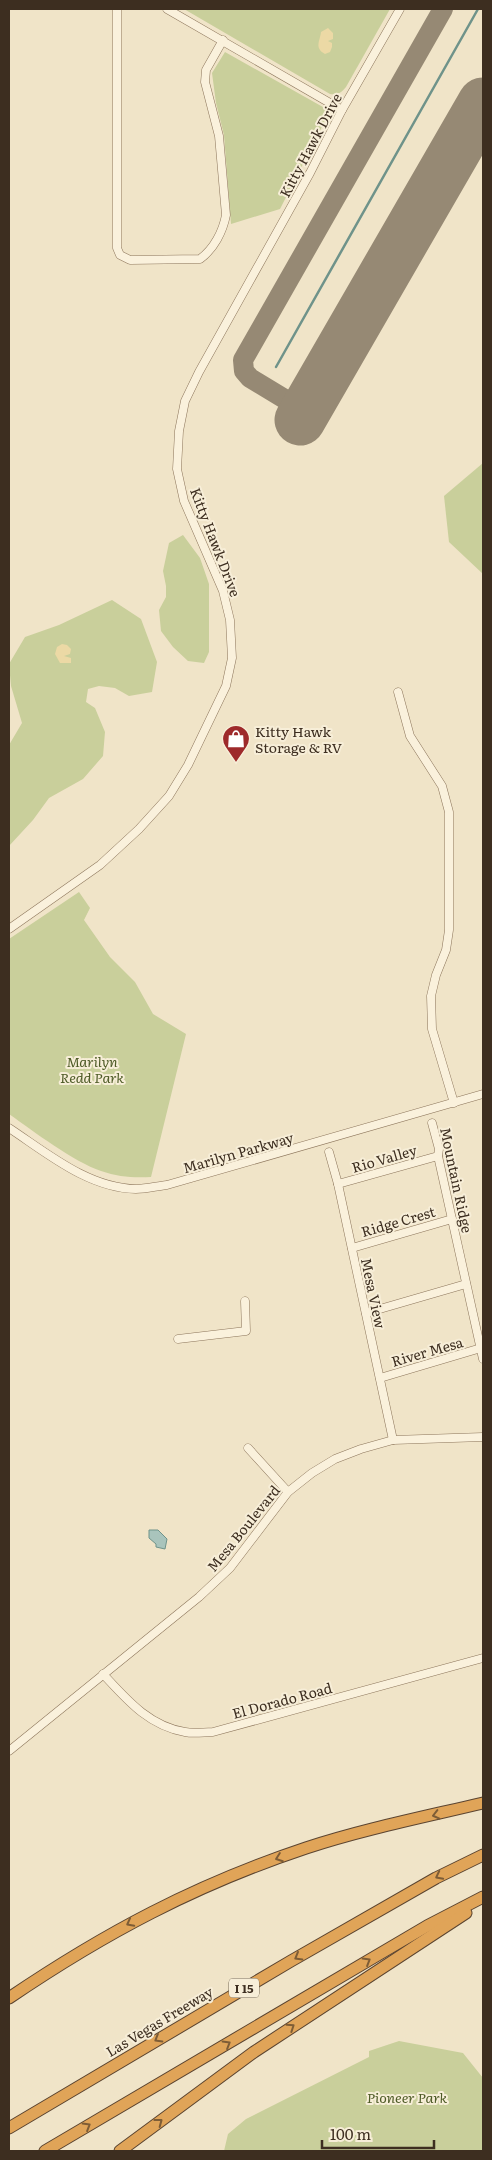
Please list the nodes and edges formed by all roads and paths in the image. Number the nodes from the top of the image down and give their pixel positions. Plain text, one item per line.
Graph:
1 (117, 9) edge
2 (167, 9) edge
3 (400, 9) edge
4 (223, 40) junction
5 (342, 110) junction
6 (398, 692) dead end
7 (9, 929) edge
8 (483, 1094) edge
9 (454, 1102) junction
10 (432, 1122) dead end
11 (9, 1128) edge
12 (329, 1152) dead end
13 (438, 1156) junction
14 (338, 1184) junction
15 (452, 1219) junction
16 (352, 1248) junction
17 (466, 1284) junction
18 (245, 1301) dead end
19 (366, 1313) junction
20 (178, 1339) dead end
21 (481, 1348) junction
22 (483, 1359) edge
23 (380, 1378) junction
24 (483, 1437) edge
25 (393, 1440) junction
26 (248, 1448) dead end
27 (288, 1492) junction
28 (483, 1658) edge
29 (103, 1674) junction
30 (9, 1751) edge
31 (483, 1803) edge
32 (483, 1855) edge
33 (483, 1898) edge
34 (483, 1902) edge
35 (9, 1998) edge
36 (9, 2128) edge
37 (45, 2151) edge
38 (120, 2151) edge

1 - 4 street
2 - 4 street
3 - 5 street, Kitty Hawk Drive
4 - 5 street
5 - 7 street, Kitty Hawk Drive
6 - 9 street
8 - 9 street, Marilyn Parkway
9 - 11 street, Marilyn Parkway
10 - 13 street, Mountain Ridge
12 - 14 street, Mesa View
13 - 14 street, Rio Valley
13 - 15 street, Mountain Ridge
14 - 16 street, Mesa View
15 - 16 street, Ridge Crest
15 - 17 street, Mountain Ridge
16 - 19 street, Mesa View
17 - 19 street
17 - 21 street, Mountain Ridge
18 - 20 street
19 - 23 street, Mesa View
21 - 22 street, Mountain Ridge
21 - 23 street, River Mesa
23 - 25 street, Mesa View
24 - 25 street, Mesa Boulevard
25 - 27 street, Mesa Boulevard
26 - 27 street
27 - 29 street, Mesa Boulevard
28 - 29 street, El Dorado Road
29 - 30 street, Mesa Boulevard
31 -> 35 highway
32 -> 36 highway, Las Vegas Freeway / I 15
37 -> 33 highway
38 -> 34 highway

